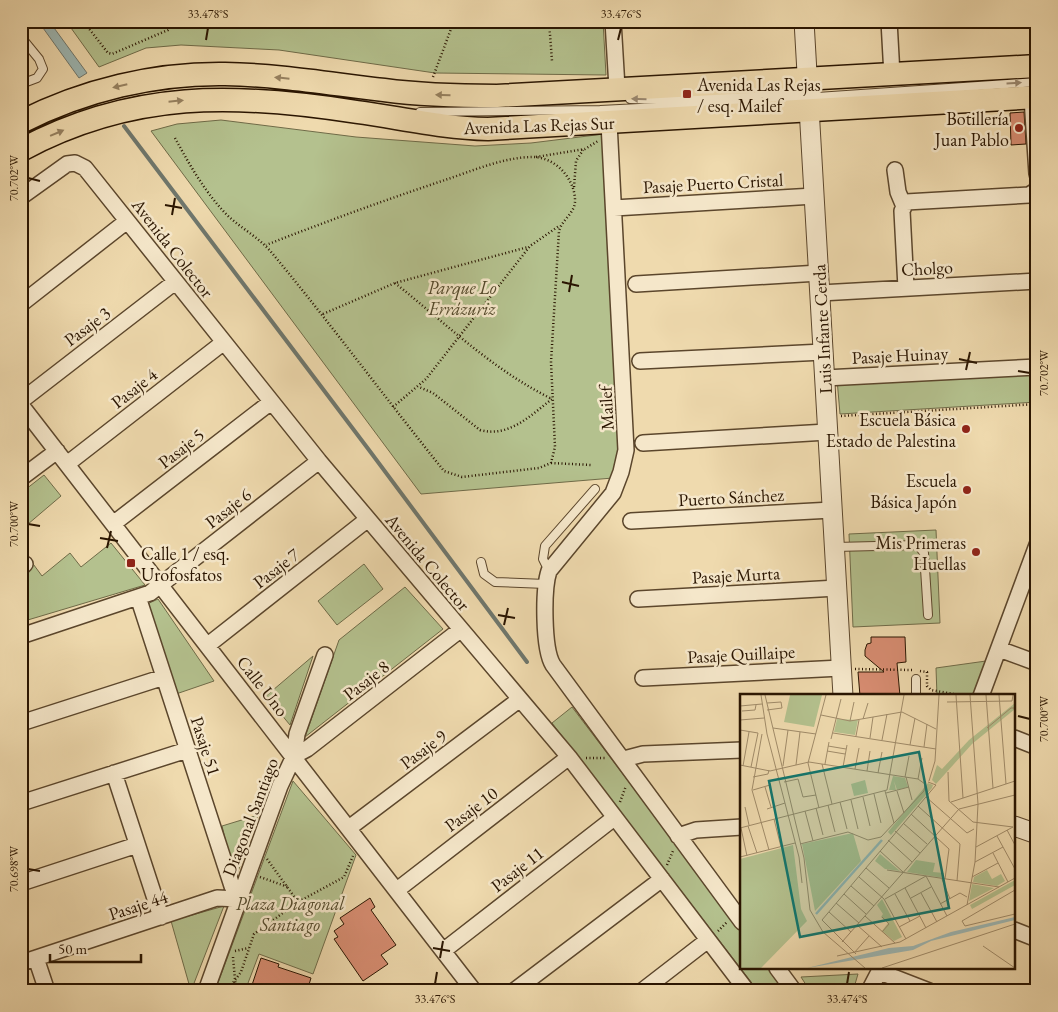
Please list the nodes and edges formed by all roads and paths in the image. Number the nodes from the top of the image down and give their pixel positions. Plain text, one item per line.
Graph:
1 (84, 21) edge
2 (176, 21) edge
3 (454, 21) edge
4 (549, 21) edge
5 (613, 21) edge
6 (804, 21) edge
7 (889, 21) edge
8 (21, 38) edge
9 (552, 62) dead end
10 (1037, 66) edge
11 (1037, 74) edge
12 (892, 75) junction
13 (431, 81) dead end
14 (21, 84) edge
15 (617, 88) junction
16 (1035, 92) edge
17 (580, 93) junction
18 (808, 94) junction
19 (358, 112) junction
20 (21, 122) edge
21 (609, 130) junction
22 (175, 138) dead end
23 (585, 149) junction
24 (21, 150) edge
25 (535, 157) junction
26 (895, 170) dead end
27 (1037, 174) edge
28 (574, 189) junction
29 (1036, 192) edge
30 (814, 196) junction
31 (21, 197) edge
32 (903, 204) junction
33 (614, 208) junction
34 (127, 221) junction
35 (560, 225) junction
36 (266, 245) junction
37 (530, 246) junction
38 (818, 273) junction
39 (1037, 281) edge
40 (175, 282) junction
41 (395, 283) junction
42 (636, 284) dead end
43 (906, 288) junction
44 (820, 293) junction
45 (21, 304) edge
46 (323, 314) junction
47 (458, 338) junction
48 (224, 342) junction
49 (823, 352) junction
50 (640, 362) dead end
51 (1037, 367) edge
52 (824, 378) junction
53 (419, 387) junction
54 (552, 399) junction
55 (21, 401) edge
56 (271, 402) junction
57 (1037, 404) edge
58 (21, 405) edge
59 (393, 407) junction
60 (827, 424) junction
61 (643, 443) dead end
62 (57, 451) junction
63 (319, 461) junction
64 (551, 463) junction
65 (67, 464) junction
66 (591, 465) dead end
67 (21, 478) edge
68 (596, 489) dead end
69 (832, 510) junction
70 (368, 519) junction
71 (632, 521) dead end
72 (113, 524) junction
73 (1037, 545) edge
74 (834, 548) junction
75 (481, 562) dead end
76 (1031, 577) edge
77 (548, 578) junction
78 (161, 585) junction
79 (837, 588) junction
80 (638, 599) dead end
81 (140, 603) dead end
82 (928, 615) dead end
83 (460, 630) junction
84 (21, 636) edge
85 (208, 645) junction
86 (999, 648) junction
87 (325, 655) dead end
88 (1037, 663) edge
89 (841, 668) junction
90 (164, 678) junction
91 (642, 678) dead end
92 (916, 679) dead end
93 (843, 694) edge
94 (916, 694) edge
95 (982, 694) edge
96 (520, 699) junction
97 (21, 723) edge
98 (1016, 739) edge
99 (1037, 747) edge
100 (187, 750) junction
101 (740, 750) edge
102 (294, 756) junction
103 (569, 757) junction
104 (628, 765) junction
105 (114, 773) junction
106 (21, 803) edge
107 (614, 818) junction
108 (740, 827) edge
109 (1016, 827) edge
110 (349, 828) junction
111 (1037, 834) edge
112 (678, 836) junction
113 (359, 841) junction
114 (137, 845) junction
115 (265, 864) dead end
116 (262, 871) dead end
117 (662, 879) junction
118 (21, 883) edge
119 (288, 887) junction
120 (397, 890) junction
121 (239, 900) junction
122 (298, 902) junction
123 (161, 917) junction
124 (739, 918) edge
125 (1016, 931) edge
126 (1037, 939) edge
127 (708, 940) junction
128 (249, 948) junction
129 (444, 951) junction
130 (36, 958) junction
131 (21, 963) edge
132 (778, 970) edge
133 (880, 970) edge
134 (235, 980) junction
135 (48, 991) edge
136 (206, 991) edge
137 (227, 991) edge
138 (236, 991) edge
139 (474, 991) edge
140 (514, 991) edge
141 (642, 991) edge
142 (747, 991) edge
143 (794, 991) edge
144 (869, 991) edge
145 (929, 991) edge

1 - 2 path
3 - 13 path
4 - 9 path
5 - 15 street
6 - 18 street, Luis Infante Cerda
7 - 12 street
8 - 14 lane
10 - 12 main road, Avenida Las Rejas Sur
11 -> 18 lane
12 - 18 main road, Avenida Las Rejas Sur
15 - 17 main road, Avenida Las Rejas Sur
15 - 18 main road, Avenida Las Rejas Sur
16 - 18 main road, Avenida Las Rejas Sur
16 - 27 street
18 -> 17 lane
17 -> 20 main road, Avenida Las Rejas Sur
18 - 19 lane
18 - 21 main road, Avenida Las Rejas Sur
18 - 30 street, Luis Infante Cerda
19 - 21 main road, Avenida Las Rejas Sur
24 -> 19 main road, Avenida Las Rejas Sur
21 - 23 path
21 - 33 street, Mailef
22 - 36 path
23 - 25 path
23 - 28 path
25 - 28 path
25 - 36 path
26 - 32 street
28 - 35 path
29 - 32 street
30 - 33 street, Pasaje Puerto Cristal
30 - 38 street, Luis Infante Cerda
31 - 34 street, Avenida Colector
32 - 43 street
33 - 77 street, Mailef
34 - 40 street, Avenida Colector
34 - 45 street
35 - 37 path
35 - 54 path
36 - 46 path
37 - 41 path
37 - 47 path
38 - 42 street
38 - 44 street, Luis Infante Cerda
39 - 43 street, Cholgo
40 - 48 street, Avenida Colector
40 - 55 street, Pasaje 3
41 - 46 path
41 - 47 path
43 - 44 street, Cholgo
44 - 49 street, Luis Infante Cerda
46 - 59 path
47 - 53 path
47 - 54 path
48 - 56 street, Avenida Colector
48 - 65 street, Pasaje 4
49 - 50 street
49 - 52 street, Luis Infante Cerda
51 - 52 street, Pasaje Huinay
52 - 60 street, Luis Infante Cerda
53 - 54 path
53 - 59 path
54 - 64 path
56 - 63 street, Avenida Colector
56 - 72 street, Pasaje 5
57 - 60 path
58 - 62 street, Calle Uno
59 - 64 path
60 - 61 street
60 - 69 street, Luis Infante Cerda
62 - 65 street, Calle Uno
62 - 67 street
63 - 70 street, Avenida Colector
63 - 78 street, Pasaje 6
64 - 66 path
65 - 72 street, Calle Uno
68 - 77 lane
69 - 71 street, Puerto Sánchez
69 - 74 street, Luis Infante Cerda
70 - 83 street, Avenida Colector
70 - 85 street, Pasaje 7
72 - 78 street, Calle Uno
73 - 76 street
74 - 79 street, Luis Infante Cerda
74 - 82 lane
75 - 77 lane
76 - 86 street
77 - 104 street
78 - 84 street, Pasaje 6
78 - 85 street, Calle Uno
79 - 80 street, Pasaje Murta
79 - 89 street, Luis Infante Cerda
81 - 90 street, Pasaje 51
83 - 96 street, Avenida Colector
83 - 102 street, Pasaje 8
85 - 102 street, Calle Uno
86 - 88 street
86 - 95 street
87 - 102 street, Diagonal Santiago
89 - 91 street, Pasaje Quillaipe
89 - 93 street, Luis Infante Cerda
90 - 97 street
90 - 100 street, Pasaje 51
92 - 94 lane
96 - 103 street, Avenida Colector
96 - 110 street, Pasaje 9
98 - 99 street
100 - 105 street
100 - 121 street, Pasaje 51
101 - 104 street
102 - 110 street, Calle Uno
102 - 121 street, Diagonal Santiago
103 - 104 path
103 - 107 street, Avenida Colector
103 - 120 street, Pasaje 10
104 - 107 path
104 - 112 street
105 - 106 street
105 - 114 street
107 - 117 street, Avenida Colector
107 - 129 street, Pasaje 11
108 - 112 street
109 - 111 street
110 - 113 street, Calle Uno
112 - 117 path
112 - 124 street
113 - 120 street, Calle Uno
113 - 122 path
114 - 118 street
114 - 123 street
115 - 119 path
116 - 119 path
117 - 127 street, Avenida Colector
117 - 140 street
119 - 122 path
120 - 129 street, Calle Uno
121 - 123 street, Pasaje 44
121 - 136 street, Diagonal Santiago
122 - 128 path
123 - 130 street, Pasaje 44
124 - 127 path
125 - 126 street
127 - 141 street
127 - 142 street, Avenida Colector
128 - 134 path
128 - 134 path
129 - 139 street, Calle Uno
130 - 131 street, Pasaje 44
130 - 135 street
132 - 143 street
133 - 144 street
133 - 145 street
134 - 137 path
134 - 138 path

